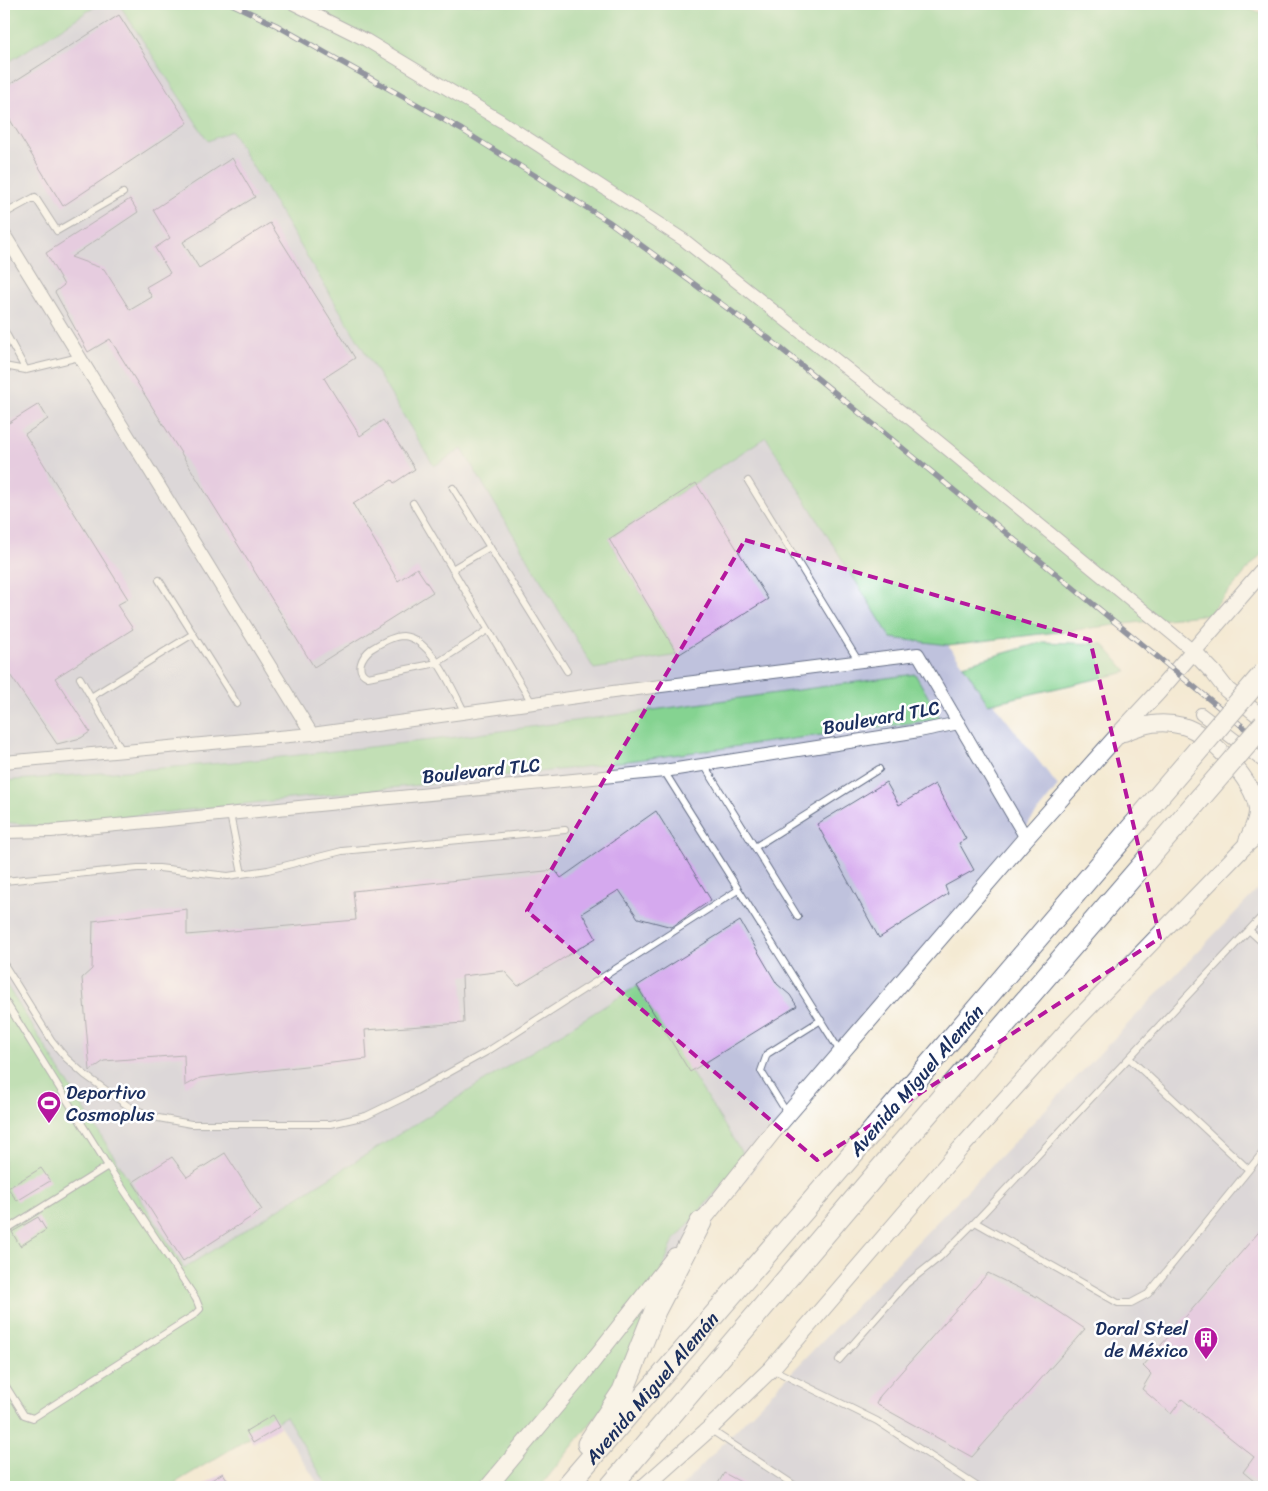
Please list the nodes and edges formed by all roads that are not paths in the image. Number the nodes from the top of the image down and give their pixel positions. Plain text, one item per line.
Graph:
1 (294, 4) edge
2 (123, 193) dead end
3 (4, 214) edge
4 (4, 234) edge
5 (4, 330) edge
6 (79, 357) junction
7 (4, 366) edge
8 (26, 370) junction
9 (748, 481) dead end
10 (453, 488) dead end
11 (413, 503) dead end
12 (490, 547) junction
13 (452, 569) junction
14 (1264, 569) edge
15 (159, 580) dead end
16 (488, 630) junction
17 (192, 634) junction
18 (1194, 651) junction
19 (859, 662) junction
20 (437, 663) junction
21 (567, 671) dead end
22 (1264, 673) edge
23 (80, 678) dead end
24 (91, 697) junction
25 (237, 704) dead end
26 (532, 704) junction
27 (465, 713) junction
28 (1201, 714) dead end
29 (1264, 719) edge
30 (959, 723) junction
31 (1264, 724) edge
32 (312, 734) junction
33 (1117, 736) junction
34 (122, 751) junction
35 (4, 762) edge
36 (1264, 762) edge
37 (704, 765) junction
38 (879, 769) dead end
39 (664, 771) junction
40 (230, 814) junction
41 (1264, 829) edge
42 (565, 830) dead end
43 (4, 832) edge
44 (1026, 838) junction
45 (755, 847) junction
46 (1244, 847) junction
47 (242, 874) junction
48 (4, 881) edge
49 (738, 890) junction
50 (1264, 914) edge
51 (798, 917) dead end
52 (1250, 931) junction
53 (1264, 944) edge
54 (4, 964) edge
55 (4, 999) edge
56 (821, 1020) junction
57 (842, 1054) junction
58 (1129, 1058) junction
59 (788, 1115) junction
60 (1264, 1150) edge
61 (108, 1166) junction
62 (1248, 1169) junction
63 (700, 1222) junction
64 (975, 1222) junction
65 (4, 1231) edge
66 (839, 1360) dead end
67 (771, 1368) junction
68 (4, 1383) edge
69 (709, 1428) junction
70 (488, 1487) edge
71 (554, 1487) edge
72 (566, 1487) edge
73 (610, 1487) edge
74 (644, 1487) edge
75 (797, 1487) edge
76 (978, 1487) edge

1 - 18 street
2 - 3 lane
4 - 6 street
5 - 8 lane
6 - 8 lane
6 - 32 street
7 - 8 lane
9 - 19 lane
10 - 12 lane
11 - 13 lane
12 - 13 lane
12 - 21 lane
13 - 16 lane
14 - 18 street
15 - 17 lane
16 - 20 lane
16 - 26 lane
17 - 24 lane
17 - 25 lane
18 - 29 street
18 - 33 street
19 - 26 street
19 - 30 street
20 - 20 lane
20 - 27 lane
22 - 72 highway, Avenida Miguel Alemán, bridge
23 - 24 lane
24 - 34 lane
26 - 27 street
27 - 32 street
28 - 36 street
30 - 37 street, Boulevard TLC
30 - 44 street
31 - 73 highway, Avenida Miguel Alemán, bridge
32 - 34 street
33 - 44 street
33 - 46 street
34 - 35 street
37 - 39 street, Boulevard TLC
37 - 45 lane
38 - 45 lane
39 - 40 street, Boulevard TLC
39 - 49 lane
40 - 43 street, Boulevard TLC
40 - 47 lane
41 - 46 street
42 - 47 lane
44 - 57 street
45 - 51 lane
46 - 67 street
47 - 48 lane
49 - 54 lane
49 - 56 lane
50 - 52 lane
52 - 53 lane
52 - 58 lane
55 - 61 lane
56 - 57 lane
56 - 59 lane
57 - 59 street
58 - 62 lane
58 - 64 lane
59 - 63 street
60 - 62 lane
61 - 65 lane
61 - 68 lane
62 - 64 lane
63 - 70 street
63 - 71 highway
64 - 66 lane
67 - 69 street
67 - 76 lane
69 - 74 street
69 - 75 lane

